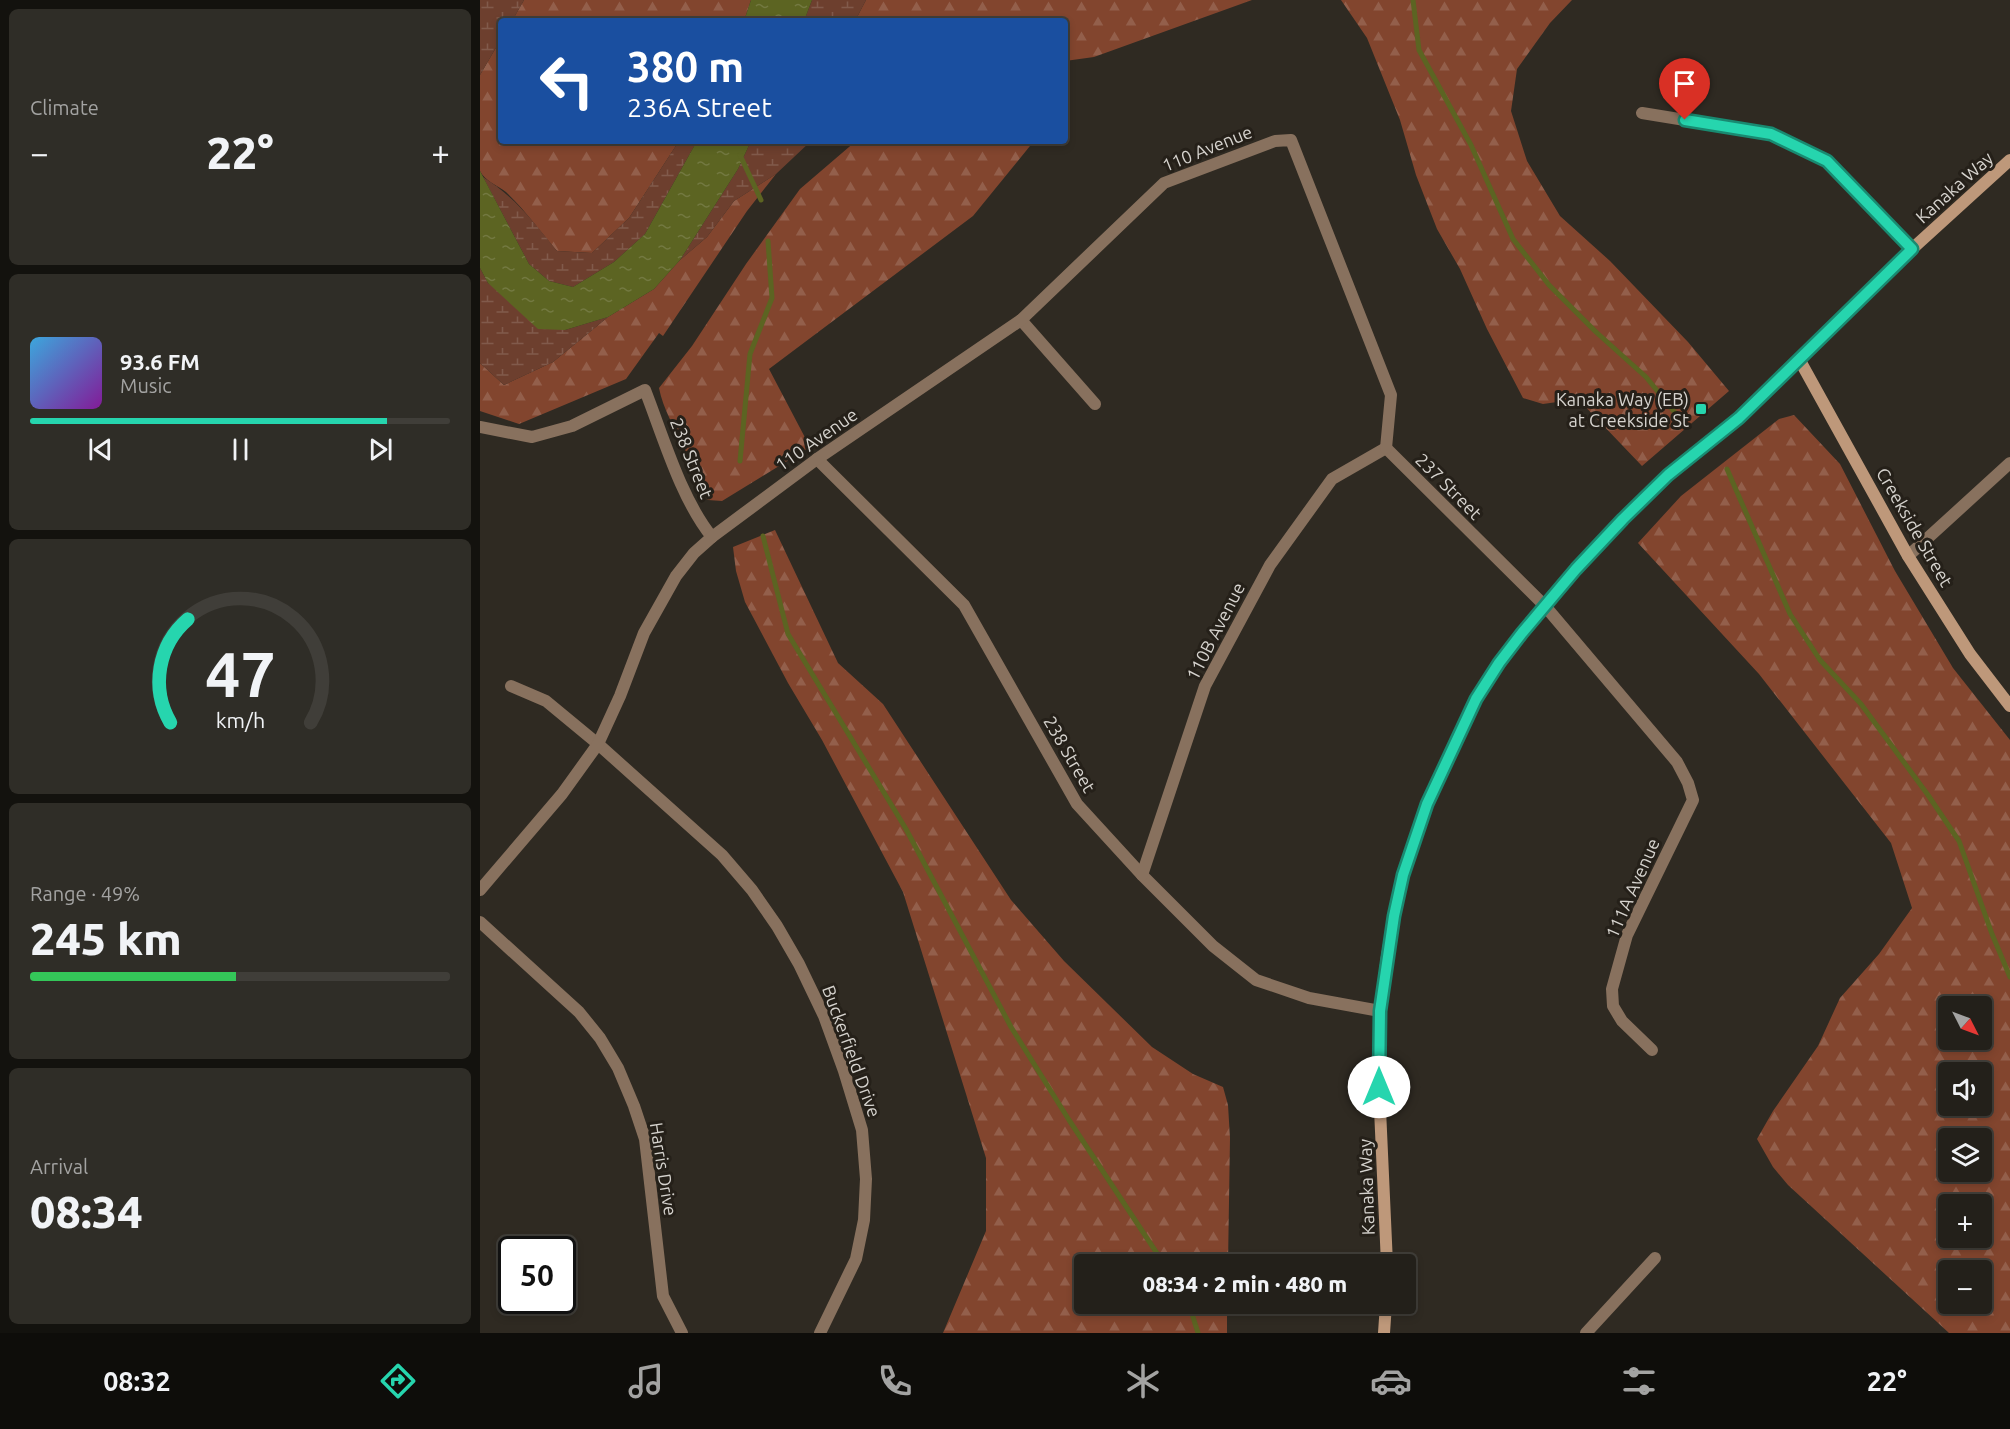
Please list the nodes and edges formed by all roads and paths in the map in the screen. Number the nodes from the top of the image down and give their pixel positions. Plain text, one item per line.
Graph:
1 (1642, 113) dead end
2 (2010, 160) edge
3 (1912, 249) junction
4 (1021, 320) junction
5 (1799, 359) junction
6 (1095, 405) dead end
7 (480, 428) edge
8 (1386, 448) junction
9 (817, 459) junction
10 (2010, 463) edge
11 (712, 537) junction
12 (1908, 556) junction
13 (1545, 606) junction
14 (511, 686) dead end
15 (2010, 706) edge
16 (598, 744) junction
17 (1693, 800) joint
18 (1142, 875) junction
19 (480, 890) edge
20 (480, 921) edge
21 (1380, 1011) junction
22 (1652, 1050) dead end
23 (1387, 1254) edge
24 (1655, 1258) dead end
25 (1385, 1314) edge
26 (682, 1333) edge
27 (820, 1333) edge
28 (1384, 1333) edge
29 (1586, 1333) edge

1 - 3 street
2 - 3 main road, Kanaka Way
3 - 5 main road, Kanaka Way
4 - 6 street
4 - 8 street, 110 Avenue
4 - 9 street, 110 Avenue
5 - 12 main road, Creekside Street
5 - 13 main road, Kanaka Way
7 - 11 street, 238 Street
8 - 13 street, 237 Street
8 - 18 street, 110B Avenue
9 - 11 street, 110 Avenue
9 - 18 street, 238 Street
10 - 12 street
11 - 16 street, 110 Avenue
12 - 15 main road, Creekside Street
13 - 17 street, 237 Street
13 - 21 main road, Kanaka Way
14 - 16 street, Buckerfield Drive
16 - 19 street, 110 Avenue
16 - 27 street, Buckerfield Drive
17 - 22 street, 111A Avenue
18 - 21 street, 238 Street
20 - 26 street, Harris Drive
21 - 23 main road, Kanaka Way
24 - 29 street
25 - 28 main road

